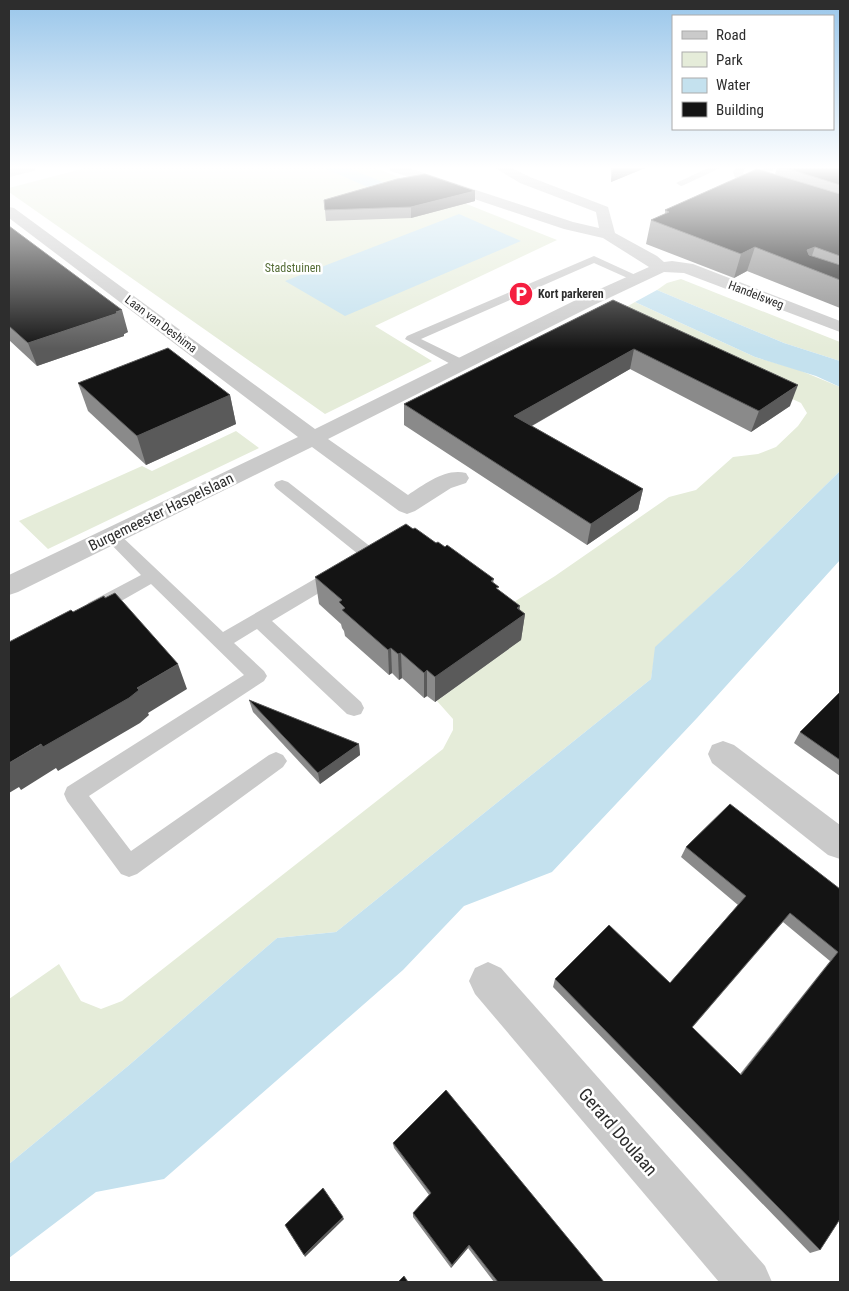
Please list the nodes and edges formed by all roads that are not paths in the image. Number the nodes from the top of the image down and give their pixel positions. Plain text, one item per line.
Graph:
1 (32, 228) edge
2 (579, 228) edge
3 (607, 228) edge
4 (608, 235) junction
5 (666, 267) junction
6 (636, 278) junction
7 (840, 327) edge
8 (461, 364) junction
9 (313, 438) junction
10 (458, 478) dead end
11 (282, 485) dead end
12 (111, 536) junction
13 (152, 576) junction
14 (9, 586) edge
15 (76, 618) edge
16 (259, 620) junction
17 (221, 642) junction
18 (354, 708) dead end
19 (723, 754) dead end
20 (276, 761) dead end
21 (840, 844) edge
22 (488, 981) dead end
23 (749, 1282) edge

1 - 9 street, Laan van Deshima
2 - 4 street
3 - 4 street
4 - 5 street
5 - 6 street
5 - 7 street, Handelsweg
6 - 8 street
6 - 8 lane
8 - 9 street
9 - 10 street, Laan van Deshima
9 - 12 street, Burgemeester Haspelslaan
11 - 16 lane
12 - 13 lane
12 - 14 street, Burgemeester Haspelslaan
13 - 15 lane
13 - 17 lane
16 - 17 lane
16 - 18 lane
17 - 20 lane
19 - 21 street
22 - 23 street, Gerard Doulaan

